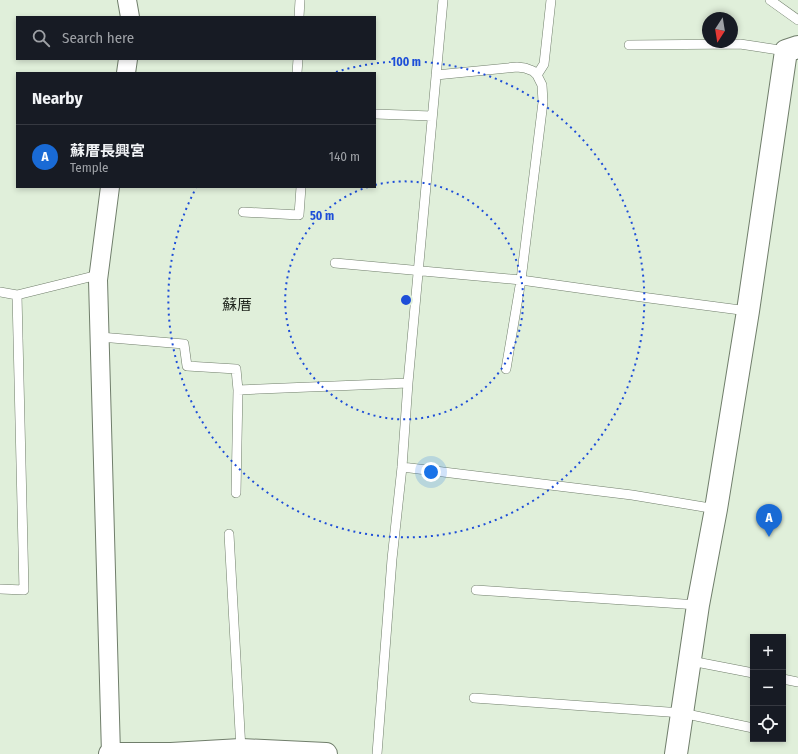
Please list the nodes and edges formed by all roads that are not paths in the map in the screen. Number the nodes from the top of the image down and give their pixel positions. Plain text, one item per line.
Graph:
1 (127, 0) edge
2 (300, 0) edge
3 (443, 0) edge
4 (551, 0) edge
5 (770, 0) edge
6 (130, 16) edge
7 (299, 16) edge
8 (798, 20) edge
9 (629, 45) dead end
10 (792, 49) edge
11 (128, 60) edge
12 (298, 60) edge
13 (126, 72) edge
14 (297, 72) edge
15 (436, 75) junction
16 (537, 76) junction
17 (376, 114) edge
18 (432, 116) junction
19 (110, 188) edge
20 (301, 188) edge
21 (243, 212) dead end
22 (334, 263) dead end
23 (418, 270) junction
24 (98, 275) junction
25 (521, 280) junction
26 (0, 292) edge
27 (17, 295) junction
28 (748, 310) junction
29 (100, 337) junction
30 (506, 369) dead end
31 (408, 383) junction
32 (238, 390) junction
33 (402, 467) junction
34 (236, 493) dead end
35 (716, 509) junction
36 (228, 534) dead end
37 (0, 589) edge
38 (476, 590) dead end
39 (698, 605) junction
40 (690, 661) junction
41 (750, 672) edge
42 (786, 680) edge
43 (798, 682) edge
44 (474, 698) dead end
45 (682, 713) junction
46 (750, 727) edge
47 (241, 750) junction
48 (110, 754) edge
49 (326, 754) edge
50 (377, 754) edge
51 (676, 754) edge

1 - 6 street
2 - 7 lane
3 - 15 lane
4 - 16 lane
5 - 8 lane
9 - 10 lane
10 - 28 street
11 - 13 street
12 - 14 lane
15 - 16 lane
15 - 18 lane
16 - 25 lane
17 - 18 lane
18 - 23 lane
19 - 24 street
20 - 21 lane
22 - 23 lane
23 - 25 lane
23 - 31 lane
24 - 27 lane
24 - 29 street
25 - 28 lane
25 - 30 lane
26 - 27 lane
27 - 37 lane
28 - 35 street
29 - 32 lane
29 - 48 street
31 - 32 lane
31 - 33 lane
32 - 34 lane
33 - 35 lane
33 - 50 lane
35 - 39 street
36 - 47 lane
38 - 39 lane
39 - 40 street
40 - 41 lane
40 - 45 street
42 - 43 lane
44 - 45 lane
45 - 46 lane
45 - 51 street
47 - 48 street
47 - 49 street

